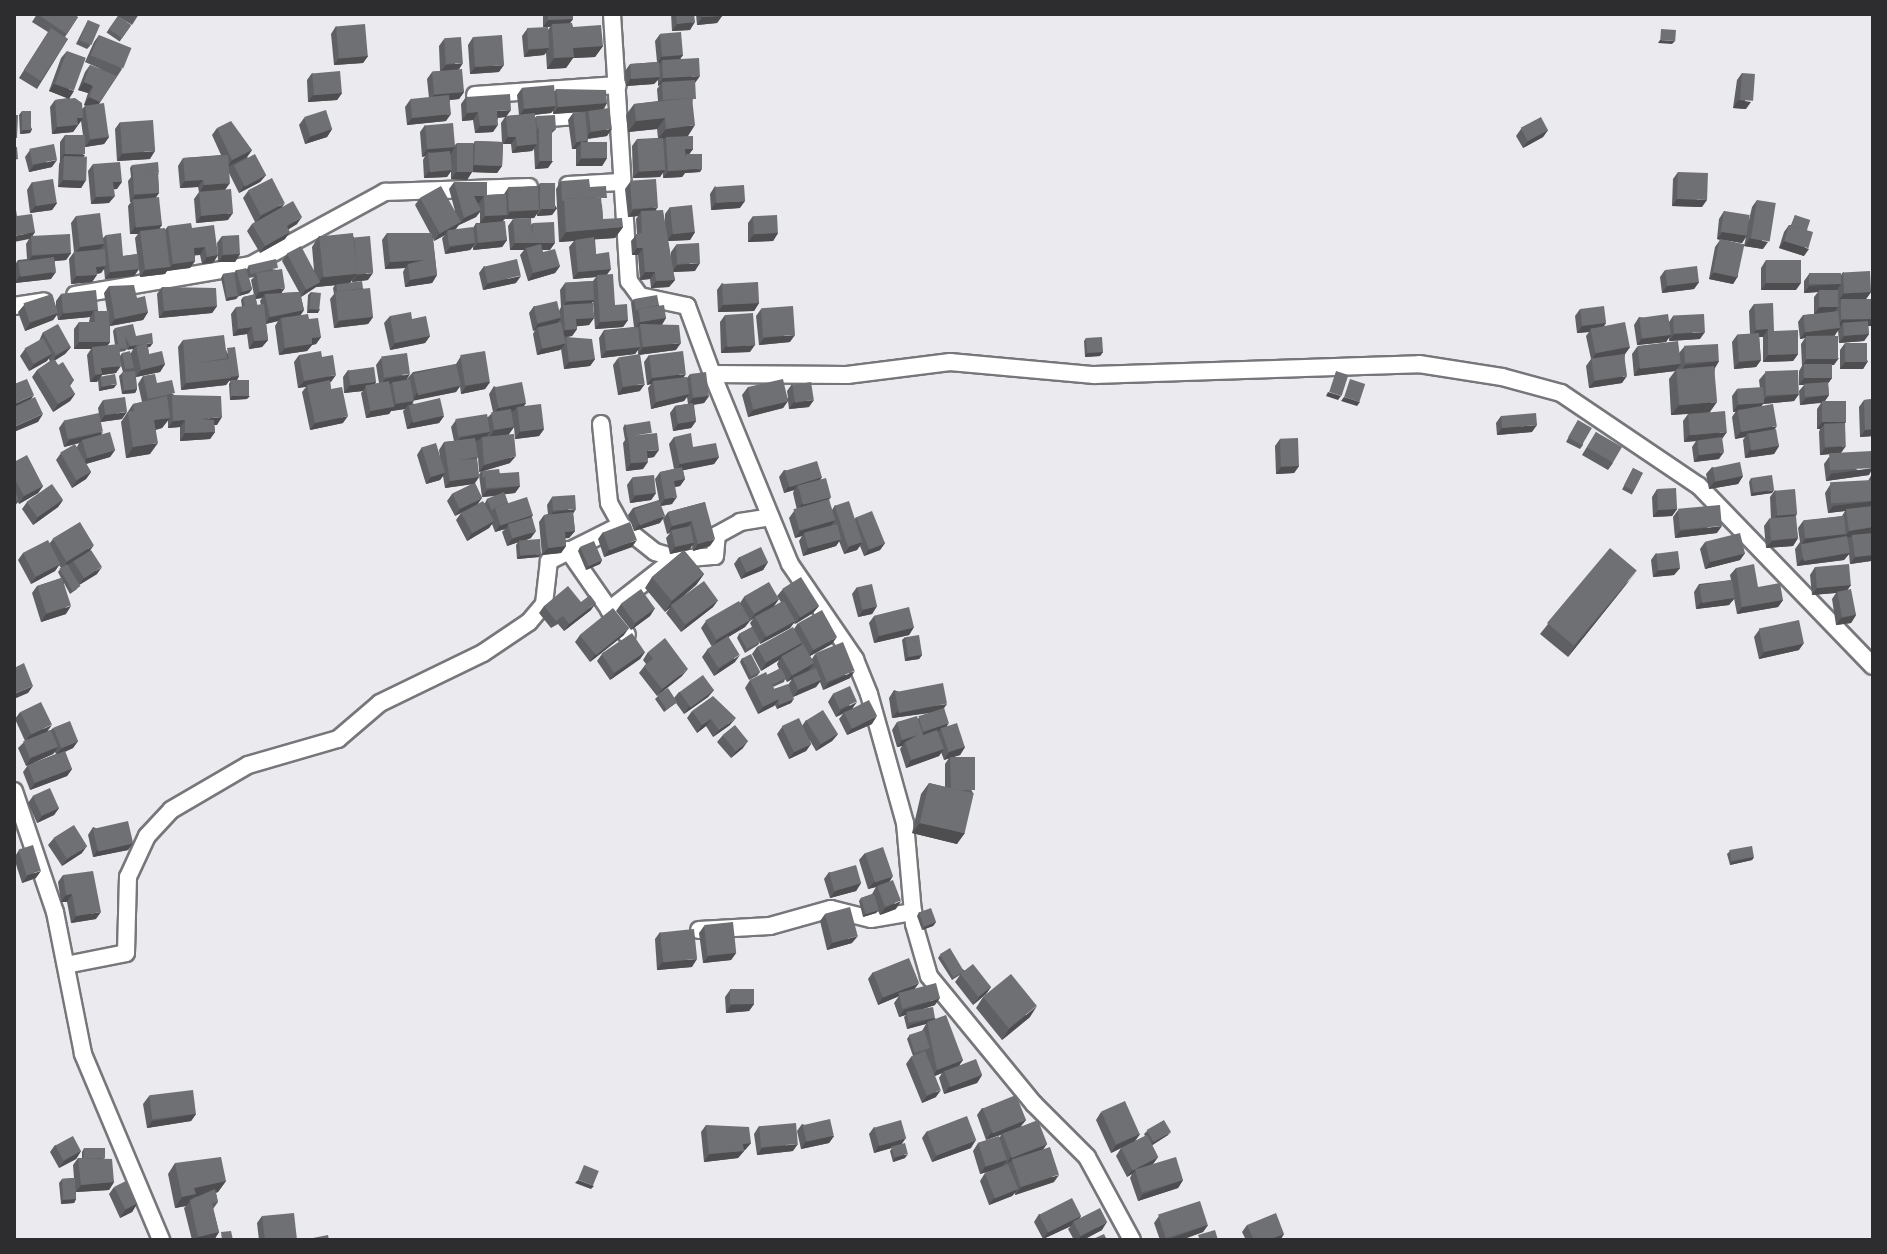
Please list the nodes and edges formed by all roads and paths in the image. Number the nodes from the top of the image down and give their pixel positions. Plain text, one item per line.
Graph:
1 (612, 14) edge
2 (618, 85) junction
3 (475, 95) edge
4 (618, 113) junction
5 (518, 120) edge
6 (620, 182) junction
7 (14, 306) edge
8 (712, 374) junction
9 (601, 424) dead end
10 (771, 517) junction
11 (621, 525) junction
12 (568, 550) junction
13 (674, 559) junction
14 (609, 610) junction
15 (627, 635) edge
16 (1873, 666) edge
17 (14, 791) edge
18 (913, 912) junction
19 (699, 930) dead end
20 (66, 965) junction
21 (161, 1240) edge
22 (1132, 1240) edge

1 - 2 street
2 - 3 street
2 - 4 street
4 - 5 street
4 - 6 street
6 - 7 street
6 - 8 street
8 - 10 street
8 - 16 street
9 - 11 street
10 - 13 street
10 - 18 street
11 - 12 street
11 - 13 street
12 - 14 street
12 - 20 street
13 - 14 street
14 - 15 street
17 - 20 street
18 - 19 street
18 - 22 street
20 - 21 street

